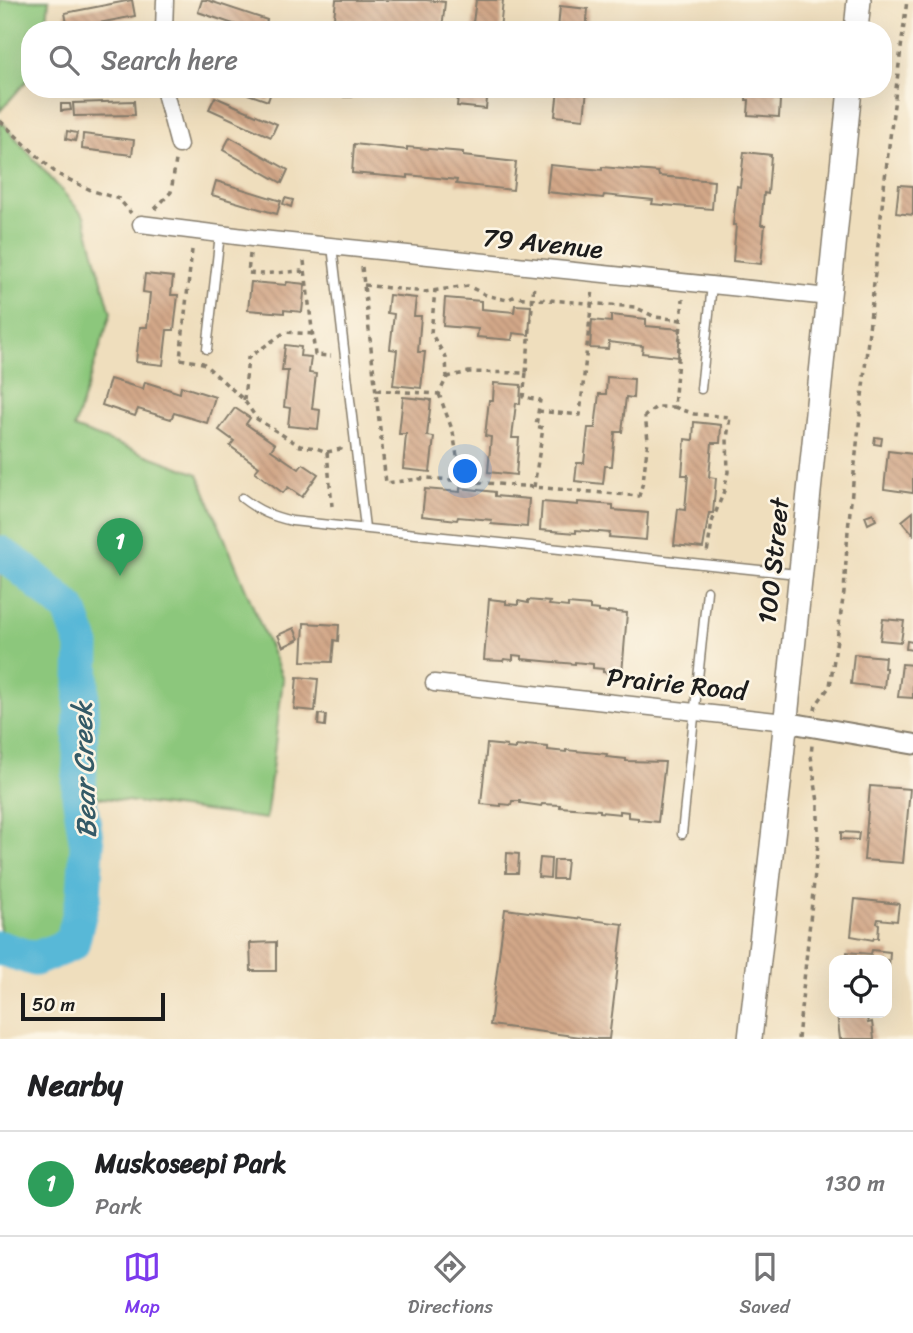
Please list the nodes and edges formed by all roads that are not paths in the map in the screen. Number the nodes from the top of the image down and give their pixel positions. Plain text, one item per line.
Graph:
1 (165, 0) edge
2 (859, 0) edge
3 (164, 21) edge
4 (857, 21) edge
5 (166, 98) edge
6 (849, 98) edge
7 (179, 145) road end
8 (141, 224) road end
9 (219, 234) junction
10 (332, 246) junction
11 (712, 285) junction
12 (829, 297) junction
13 (207, 349) dead end
14 (701, 389) dead end
15 (242, 498) dead end
16 (365, 528) junction
17 (800, 574) junction
18 (707, 591) dead end
19 (434, 683) dead end
20 (695, 712) junction
21 (785, 722) junction
22 (913, 744) edge
23 (682, 834) dead end
24 (750, 1039) edge

1 - 3 street
2 - 4 main road
5 - 7 street
6 - 12 main road, 100 Street
8 - 9 street, 79 Avenue
9 - 10 street, 79 Avenue
9 - 13 lane
10 - 11 street, 79 Avenue
10 - 16 lane
11 - 12 street, 79 Avenue
11 - 14 lane
12 - 17 main road, 100 Street
15 - 16 lane
16 - 17 lane
17 - 21 main road, 100 Street
18 - 20 lane
19 - 20 street, Prairie Road
20 - 21 street, Prairie Road
20 - 23 lane
21 - 22 street, Prairie Road
21 - 24 main road, 100 Street

